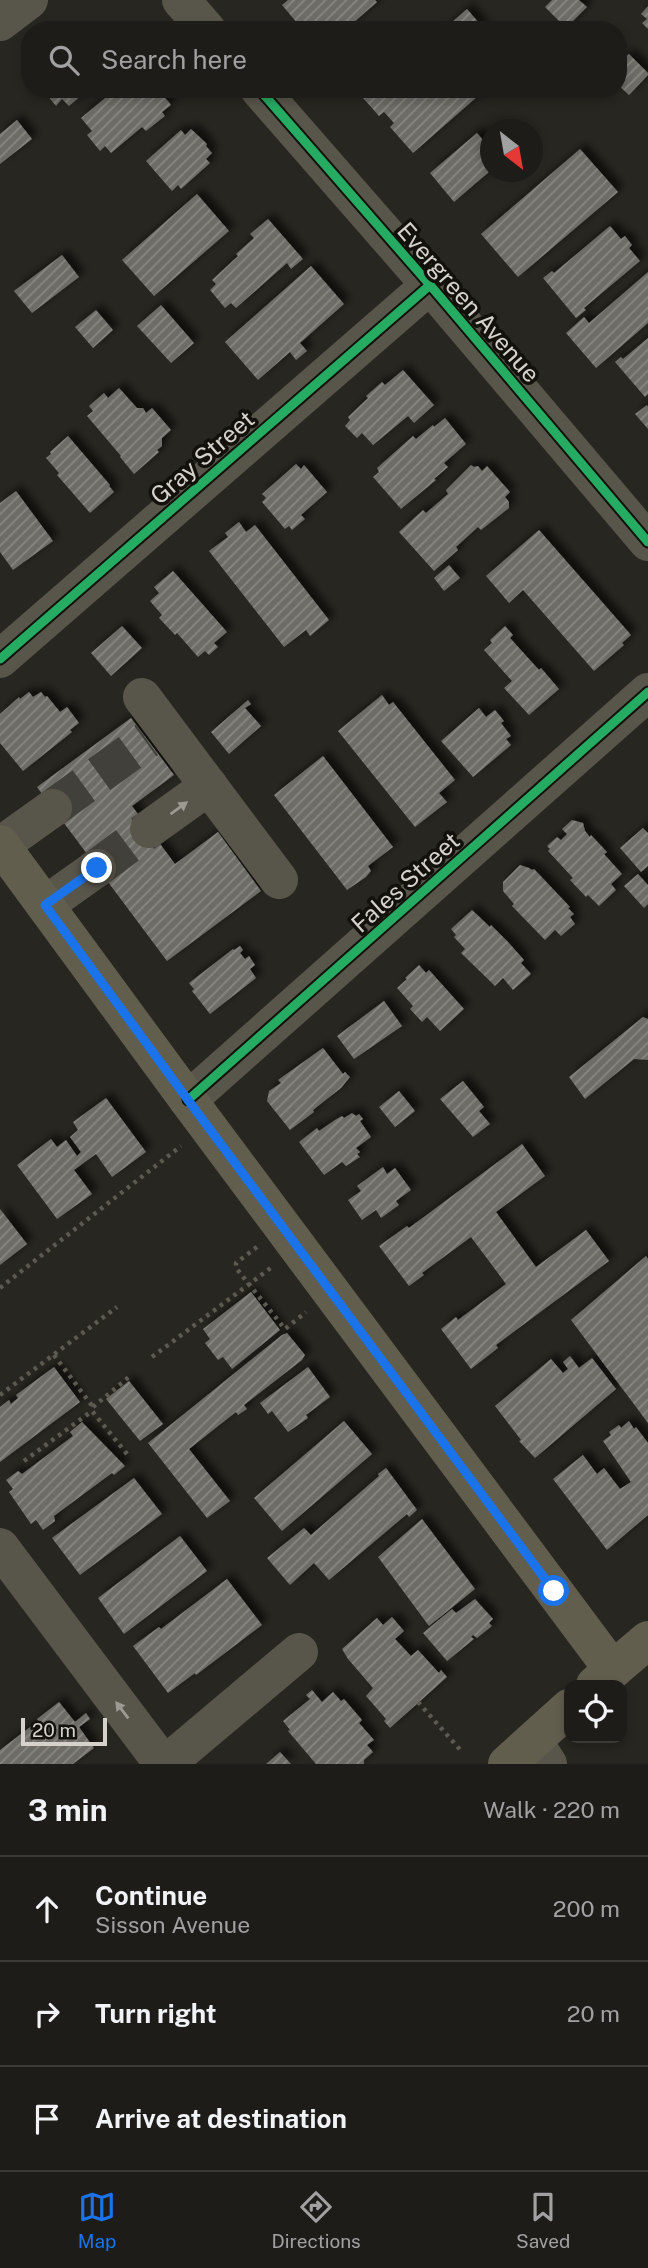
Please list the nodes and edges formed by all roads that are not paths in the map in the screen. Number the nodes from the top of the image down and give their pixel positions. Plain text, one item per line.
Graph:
1 (29, 0) edge
2 (181, 0) edge
3 (199, 21) edge
4 (0, 22) edge
5 (267, 98) edge
6 (430, 285) junction
7 (648, 542) edge
8 (0, 659) edge
9 (648, 692) edge
10 (142, 696) dead end
11 (209, 786) junction
12 (53, 808) tunnel mouth
13 (149, 829) tunnel mouth
14 (1, 845) edge
15 (97, 868) tunnel mouth
16 (279, 880) dead end
17 (45, 905) junction
18 (188, 1100) junction
19 (0, 1547) edge
20 (648, 1640) edge
21 (299, 1652) dead end
22 (604, 1677) edge
23 (564, 1715) edge
24 (529, 1756) edge
25 (164, 1764) edge

1 - 4 street
2 - 3 street
5 - 6 street, Evergreen Avenue
6 - 7 street, Evergreen Avenue
6 - 8 street, Gray Street
9 - 18 street, Fales Street
10 - 11 street
13 -> 11 street
11 - 16 street
12 - 14 street
14 - 17 main road
15 - 17 street
17 - 18 main road
18 - 22 main road
25 -> 19 street
20 - 22 main road
21 - 25 street
23 - 24 main road

